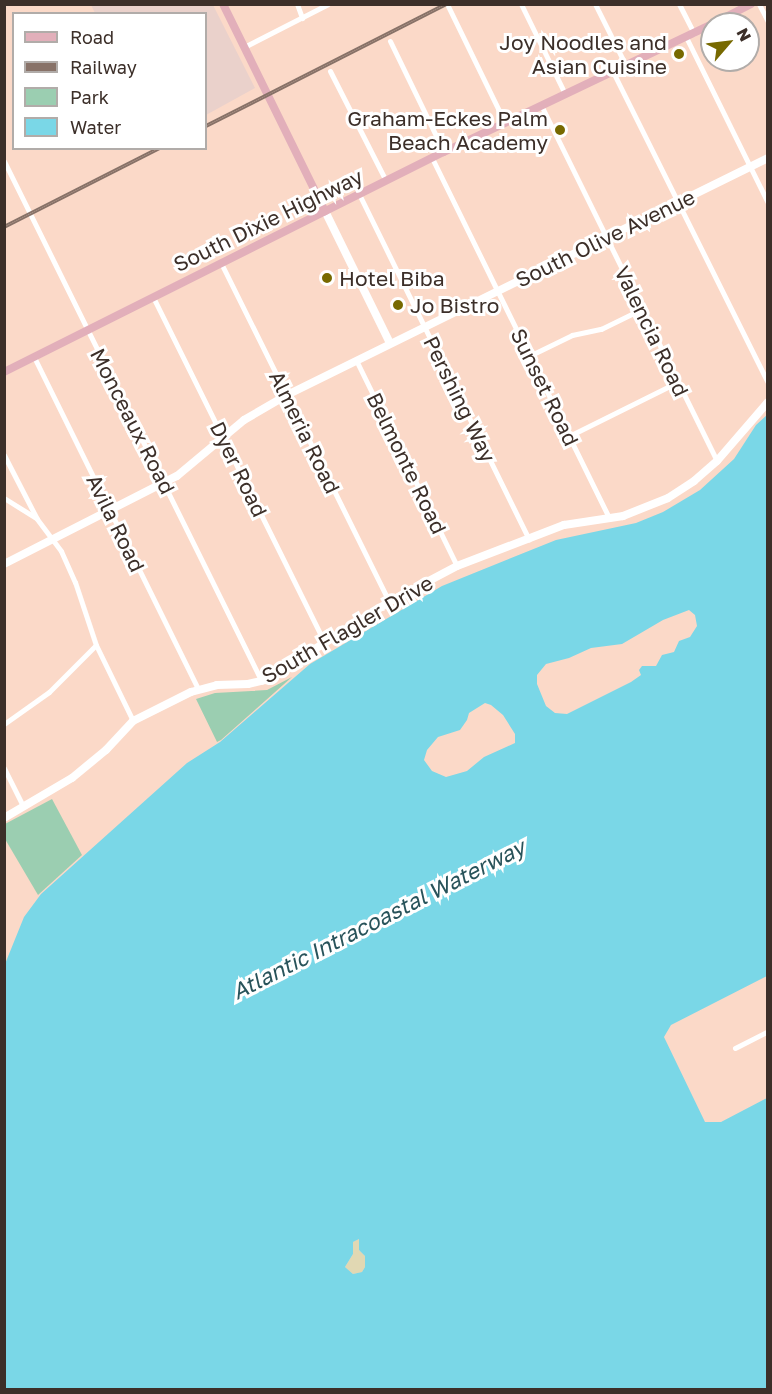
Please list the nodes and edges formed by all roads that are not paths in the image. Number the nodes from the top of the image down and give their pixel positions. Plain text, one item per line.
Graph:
1 (223, 4) edge
2 (298, 4) edge
3 (328, 4) edge
4 (447, 4) edge
5 (521, 4) edge
6 (595, 4) edge
7 (679, 4) edge
8 (751, 4) edge
9 (759, 4) edge
10 (735, 12) edge
11 (304, 17) junction
12 (768, 22) edge
13 (700, 30) edge
14 (690, 35) junction
15 (390, 41) dead end
16 (244, 47) junction
17 (625, 64) junction
18 (612, 70) junction
19 (330, 71) dead end
20 (565, 94) junction
21 (541, 105) junction
22 (505, 123) junction
23 (444, 152) junction
24 (432, 158) junction
25 (768, 158) edge
26 (5, 165) edge
27 (750, 167) junction
28 (386, 182) junction
29 (359, 194) junction
30 (678, 202) junction
31 (768, 203) edge
32 (325, 211) junction
33 (606, 238) junction
34 (221, 263) junction
35 (497, 291) junction
36 (153, 297) junction
37 (642, 309) junction
38 (424, 327) junction
39 (88, 330) junction
40 (390, 343) junction
41 (529, 356) junction
42 (34, 357) junction
43 (356, 360) junction
44 (4, 372) edge
45 (678, 382) junction
46 (768, 383) edge
47 (287, 394) junction
48 (768, 402) edge
49 (569, 436) junction
50 (224, 438) junction
51 (4, 455) edge
52 (717, 460) junction
53 (164, 483) junction
54 (4, 498) edge
55 (110, 510) junction
56 (37, 519) junction
57 (610, 519) junction
58 (529, 538) junction
59 (52, 540) junction
60 (4, 564) edge
61 (458, 566) junction
62 (388, 602) junction
63 (324, 641) junction
64 (96, 645) junction
65 (262, 681) junction
66 (198, 689) junction
67 (134, 721) junction
68 (4, 724) edge
69 (4, 768) edge
70 (23, 806) junction
71 (4, 818) edge
72 (768, 1031) edge
73 (735, 1047) dead end

1 - 16 main road
2 - 11 street
3 - 11 street
4 - 22 street
5 - 20 street
6 - 17 street
7 - 14 street
8 - 10 main road, South Dixie Highway
9 - 12 street
11 - 16 street
13 - 14 main road, South Dixie Highway
14 - 17 main road, South Dixie Highway
14 - 27 street
15 - 23 street
16 - 32 main road
17 - 18 main road, South Dixie Highway
18 - 20 main road, South Dixie Highway
18 - 30 street
19 - 28 street
20 - 21 main road, South Dixie Highway
21 - 22 main road, South Dixie Highway
21 - 33 street, Valencia Road
22 - 23 main road, South Dixie Highway
23 - 24 main road, South Dixie Highway
24 - 28 main road, South Dixie Highway
24 - 35 street, Sunset Road
25 - 27 street, South Olive Avenue
26 - 39 street, Monceaux Road
27 - 30 street, South Olive Avenue
27 - 31 street
28 - 29 main road, South Dixie Highway
29 - 32 main road, South Dixie Highway
29 - 38 street, Pershing Way
30 - 33 street, South Olive Avenue
30 - 46 street
32 - 34 main road, South Dixie Highway
32 - 40 street
33 - 35 street, South Olive Avenue
33 - 37 street, Valencia Road
34 - 36 main road, South Dixie Highway
34 - 47 street, Almeria Road
35 - 38 street, South Olive Avenue
35 - 41 street, Sunset Road
36 - 39 main road, South Dixie Highway
36 - 50 street, Dyer Road
37 - 41 street
37 - 45 street, Valencia Road
38 - 40 street, South Olive Avenue
38 - 58 street, Pershing Way
39 - 42 main road, South Dixie Highway
39 - 53 street, Monceaux Road
40 - 43 street, South Olive Avenue
41 - 49 street, Sunset Road
42 - 44 main road, South Dixie Highway
42 - 55 street, Avila Road
43 - 47 street, South Olive Avenue
43 - 61 street, Belmonte Road
45 - 49 street
45 - 52 street, Valencia Road
47 - 50 street, South Olive Avenue
47 - 62 street, Almeria Road
48 - 52 street, South Flagler Drive
49 - 57 street, Sunset Road
50 - 53 street, South Olive Avenue
50 - 63 street, Dyer Road
51 - 56 street
52 - 57 street, South Flagler Drive
53 - 55 street, South Olive Avenue
53 - 65 street, Monceaux Road
54 - 56 street
55 - 59 street, South Olive Avenue
55 - 66 street, Avila Road
56 - 59 street
57 - 58 street, South Flagler Drive
58 - 61 street, South Flagler Drive
59 - 60 street, South Olive Avenue
59 - 64 street
61 - 62 street, South Flagler Drive
62 - 63 street, South Flagler Drive
63 - 65 street, South Flagler Drive
64 - 67 street
64 - 68 street
65 - 66 street, South Flagler Drive
66 - 67 street, South Flagler Drive
67 - 70 street, South Flagler Drive
69 - 70 street
70 - 71 street, South Flagler Drive
72 - 73 street

